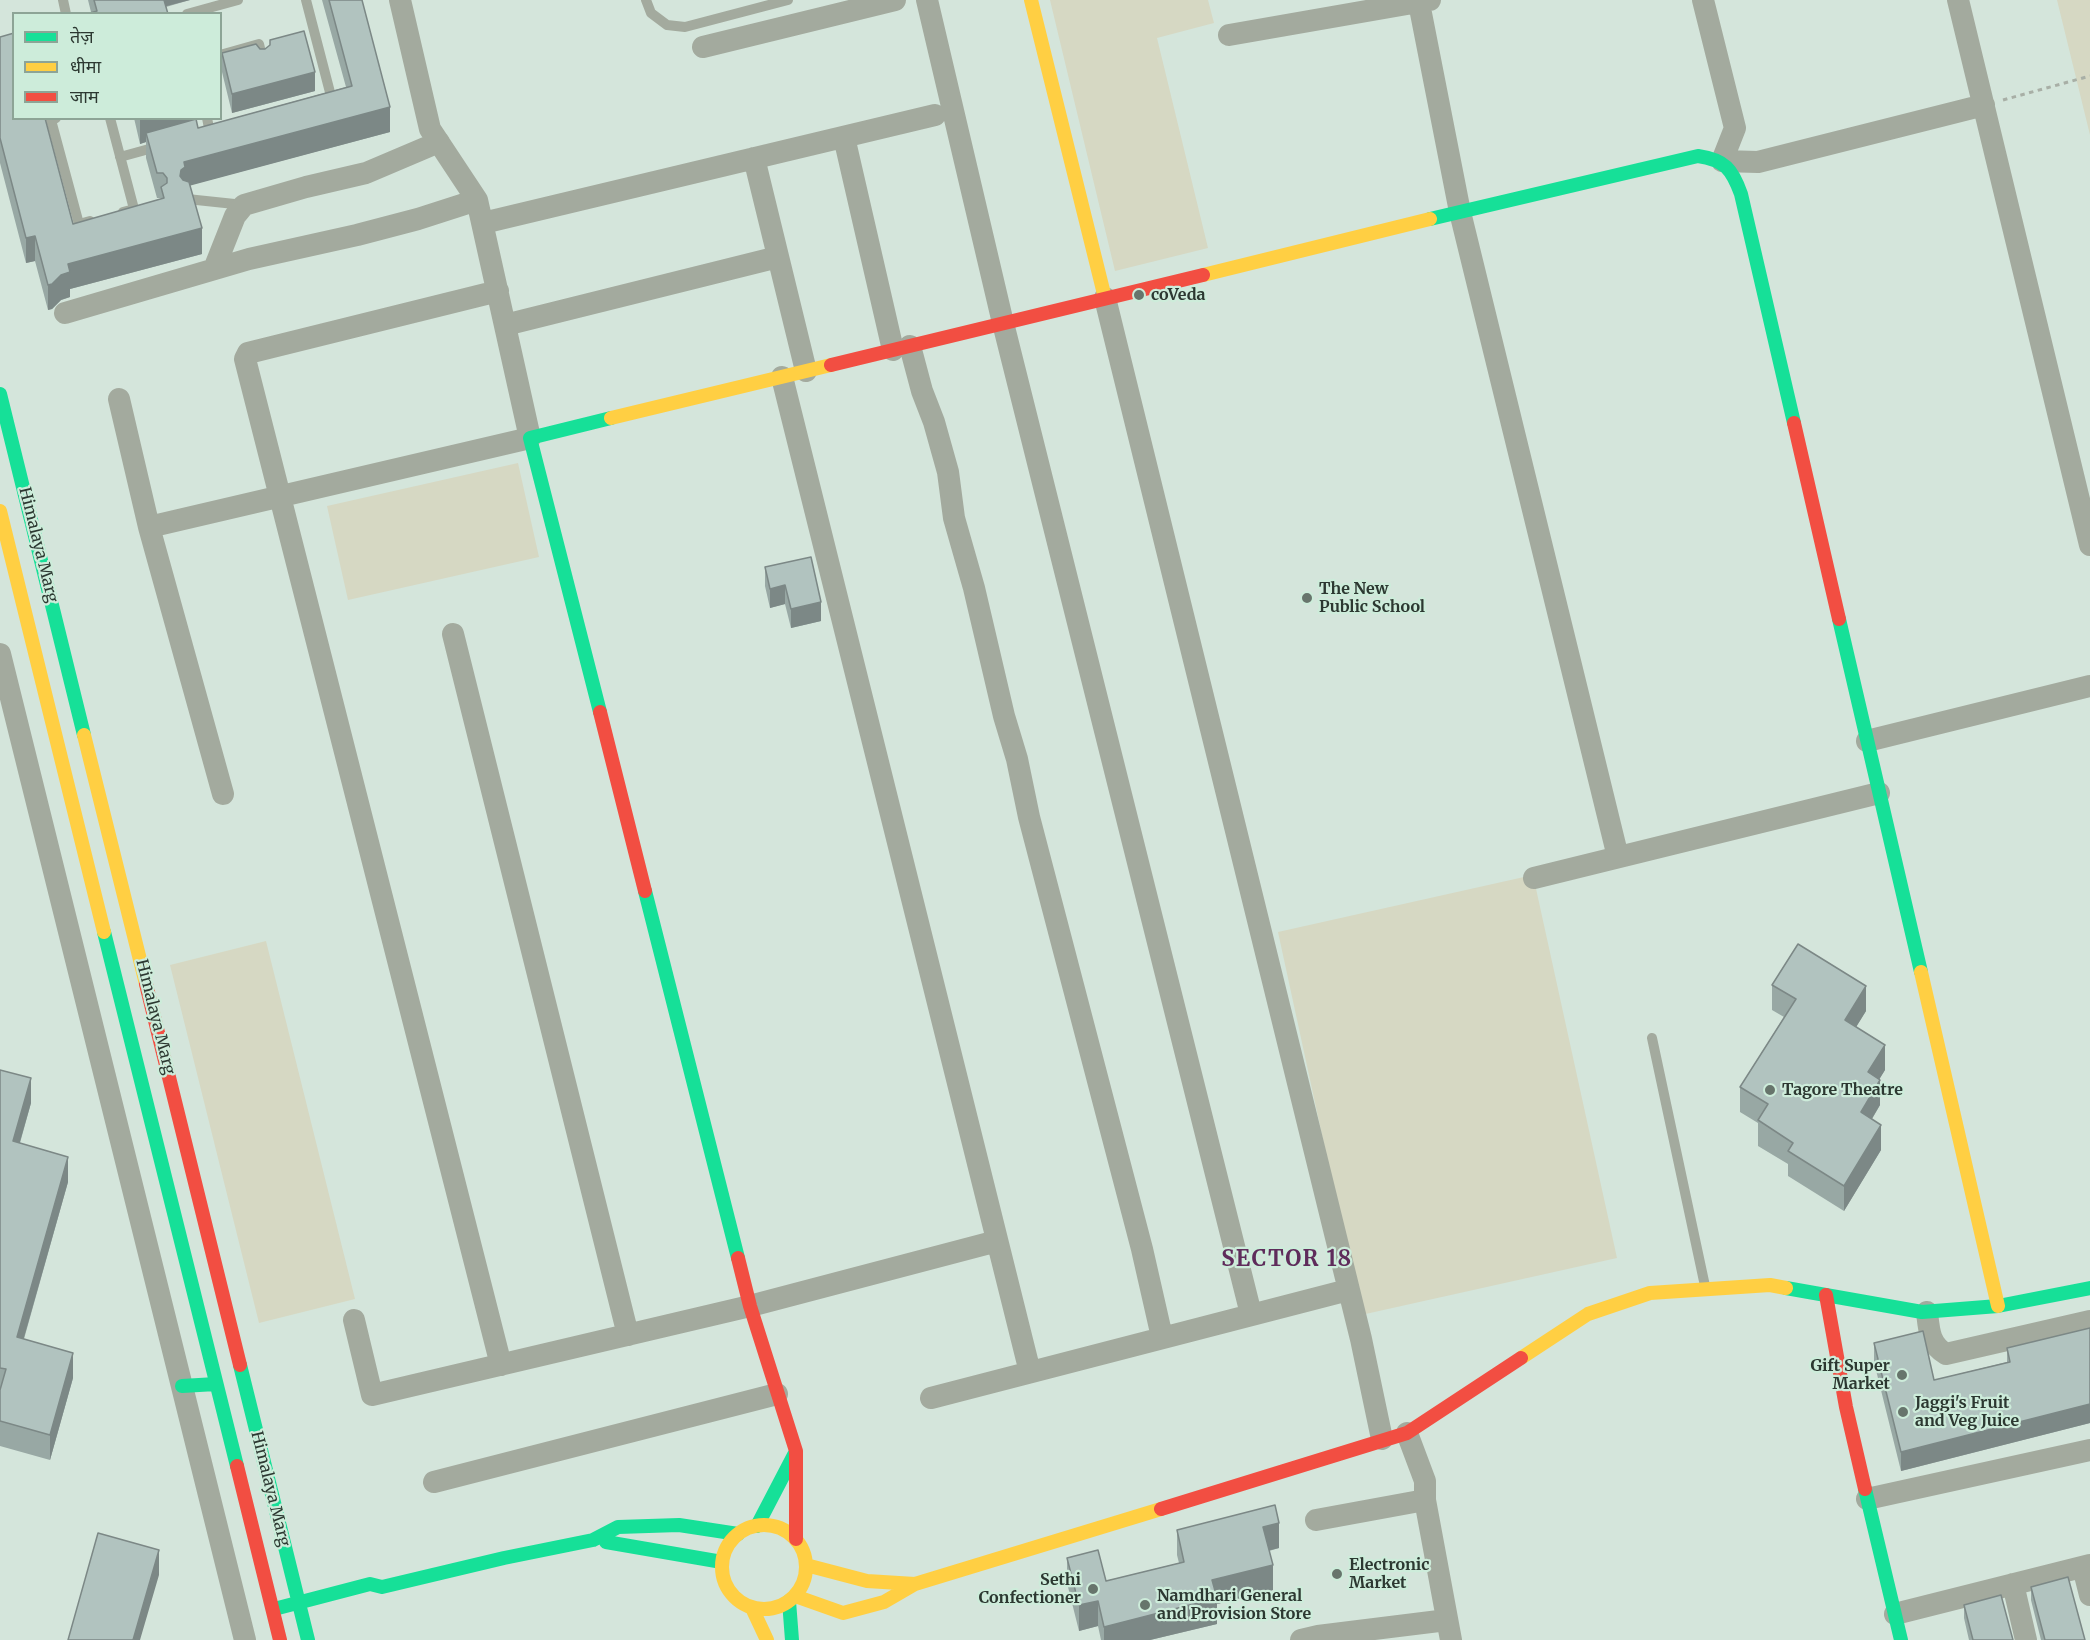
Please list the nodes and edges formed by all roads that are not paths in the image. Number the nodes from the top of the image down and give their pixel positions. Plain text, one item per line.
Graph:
1 (238, 0) edge
2 (306, 0) edge
3 (400, 0) edge
4 (646, 0) edge
5 (788, 0) edge
6 (895, 0) edge
7 (927, 0) edge
8 (1031, 0) edge
9 (1703, 0) edge
10 (1958, 0) edge
11 (1425, 2) edge
12 (194, 12) edge
13 (1229, 35) dead end
14 (703, 47) dead end
15 (222, 54) edge
16 (264, 61) edge
17 (321, 103) edge
18 (1984, 105) junction
19 (935, 115) dead end
20 (51, 120) edge
21 (111, 120) edge
22 (207, 120) edge
23 (210, 133) edge
24 (844, 137) junction
25 (177, 142) edge
26 (439, 142) junction
27 (120, 157) junction
28 (754, 158) junction
29 (1722, 161) junction
30 (187, 199) edge
31 (477, 200) junction
32 (244, 205) junction
33 (1460, 212) junction
34 (483, 223) junction
35 (778, 257) junction
36 (214, 269) junction
37 (498, 291) junction
38 (1105, 298) junction
39 (65, 313) dead end
40 (1003, 323) junction
41 (505, 325) junction
42 (902, 348) junction
43 (806, 371) junction
44 (782, 377) junction
45 (0, 394) edge
46 (119, 399) dead end
47 (530, 438) junction
48 (279, 497) junction
49 (0, 511) edge
50 (149, 527) junction
51 (2090, 545) edge
52 (453, 634) dead end
53 (0, 654) edge
54 (2090, 686) edge
55 (1867, 741) junction
56 (1879, 793) junction
57 (223, 794) dead end
58 (1618, 857) junction
59 (1534, 878) dead end
60 (1652, 1038) dead end
61 (997, 1241) junction
62 (2090, 1288) edge
63 (1706, 1289) junction
64 (1348, 1290) junction
65 (1826, 1295) junction
66 (750, 1306) junction
67 (1998, 1306) junction
68 (1927, 1312) junction
69 (1251, 1314) junction
70 (354, 1320) dead end
71 (2090, 1321) edge
72 (628, 1335) junction
73 (1162, 1337) junction
74 (1851, 1359) dead end
75 (501, 1365) junction
76 (1030, 1372) junction
77 (216, 1384) junction
78 (182, 1386) junction
79 (777, 1394) junction
80 (931, 1398) dead end
81 (1846, 1407) junction
82 (1407, 1433) junction
83 (1382, 1439) junction
84 (2090, 1450) edge
85 (796, 1451) junction
86 (434, 1482) dead end
87 (1868, 1499) junction
88 (1425, 1500) junction
89 (1316, 1520) dead end
90 (757, 1526) junction
91 (738, 1534) junction
92 (796, 1539) junction
93 (593, 1540) junction
94 (722, 1562) junction
95 (806, 1565) junction
96 (2087, 1566) edge
97 (915, 1584) junction
98 (2013, 1584) junction
99 (2090, 1595) edge
100 (792, 1599) junction
101 (298, 1603) junction
102 (752, 1608) junction
103 (272, 1609) junction
104 (1895, 1614) junction
105 (307, 1616) junction
106 (276, 1624) junction
107 (1449, 1630) edge
108 (1313, 1639) edge
109 (245, 1640) edge
110 (280, 1640) edge
111 (308, 1640) edge
112 (767, 1640) edge
113 (792, 1640) edge
114 (1901, 1640) edge
115 (2026, 1640) edge

1 - 12 lane
2 - 17 lane
3 - 26 street
4 - 5 lane
6 - 14 street
7 - 40 street
8 - 38 street
9 - 29 street
10 - 18 street
11 - 13 street
11 - 33 street
15 - 16 lane
18 - 29 street
18 - 51 street
19 - 24 street
20 - 27 lane
21 - 27 lane
22 - 23 lane
24 - 28 street
24 - 42 street
25 - 27 lane
26 - 31 street
26 - 32 street
28 - 34 street
28 - 35 street
29 - 33 street
29 - 55 street
30 - 32 lane
31 - 34 street
31 - 36 street
32 - 36 street
33 - 38 street
33 - 58 street
34 - 37 street
35 - 41 street
35 - 43 street
36 - 39 street
37 - 41 street
37 - 48 street
38 - 40 street
38 - 64 street
40 - 42 street
40 - 69 street
41 - 47 street
42 - 43 street
42 - 73 street
43 - 44 street
44 - 47 street
44 - 61 street
45 - 101 street, Himalaya Marg
46 - 50 street
47 - 48 street
47 - 66 street
48 - 50 street
48 - 75 street
49 - 77 street, Himalaya Marg
50 - 57 street
52 - 72 street
53 - 78 street
54 - 55 street
55 - 56 street
56 - 58 street
56 - 67 street
58 - 59 street
60 - 63 lane
61 - 66 street
61 - 76 street
62 - 67 street
63 - 65 street
63 - 82 street
64 - 69 street
64 - 83 street
65 - 68 street
65 - 81 street
66 - 72 street
66 - 79 street
67 - 68 street
68 - 71 street
69 - 73 street
70 - 75 street
72 - 75 street
73 - 76 street
74 - 81 street
76 - 80 street
77 - 78 street
77 - 103 street, Himalaya Marg
78 - 109 street
79 - 85 street
79 - 86 street
81 - 87 street
82 - 83 street
82 - 88 street
83 - 97 street
84 - 87 street
85 - 90 street
85 - 92 street
87 - 104 street
88 - 89 street
88 - 107 street
90 - 91 street
90 - 92 street
91 - 93 street
91 - 94 street
92 - 95 street
93 - 94 street
93 - 101 street
94 - 102 street
95 - 97 street
95 - 100 street
96 - 98 street
96 - 99 street
97 - 100 street
98 - 104 street
98 - 115 street
100 - 102 street
100 - 113 street
101 - 103 street
101 - 105 street, Himalaya Marg
102 - 112 street
103 - 106 street, Himalaya Marg
104 - 114 street
105 - 106 street
105 - 111 street, Himalaya Marg
106 - 110 street, Himalaya Marg
107 - 108 street

